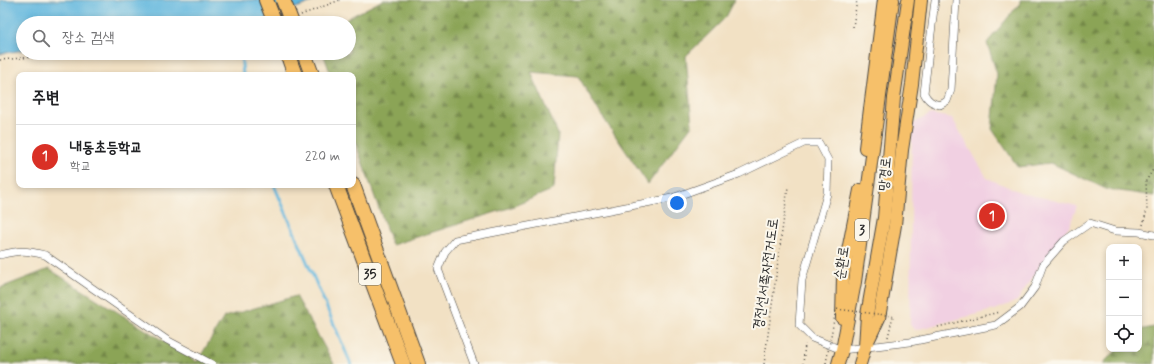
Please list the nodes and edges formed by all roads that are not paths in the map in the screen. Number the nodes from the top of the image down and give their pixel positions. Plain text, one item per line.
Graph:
1 (266, 0) edge
2 (283, 0) edge
3 (884, 0) edge
4 (893, 0) edge
5 (908, 0) edge
6 (921, 0) edge
7 (935, 0) edge
8 (956, 0) edge
9 (272, 16) edge
10 (293, 16) edge
11 (289, 60) edge
12 (307, 60) edge
13 (294, 72) edge
14 (311, 72) edge
15 (337, 188) edge
16 (354, 188) edge
17 (1154, 235) edge
18 (0, 255) edge
19 (865, 347) junction
20 (842, 350) junction
21 (212, 364) edge
22 (403, 364) edge
23 (418, 364) edge
24 (474, 364) edge
25 (838, 364) edge
26 (860, 364) edge

1 - 9 highway
2 - 10 highway, bridge
3 - 20 main road
4 - 20 main road, 순환로 / 3
5 - 19 main road, 3
6 - 19 main road, 망경로
7 - 8 street
11 - 13 highway
12 - 14 highway
15 - 22 highway, 35
16 - 23 highway, 35
17 - 19 street
18 - 21 street
19 - 20 street
19 - 26 main road, 3
20 - 24 street
20 - 25 main road, 순환로 / 3

